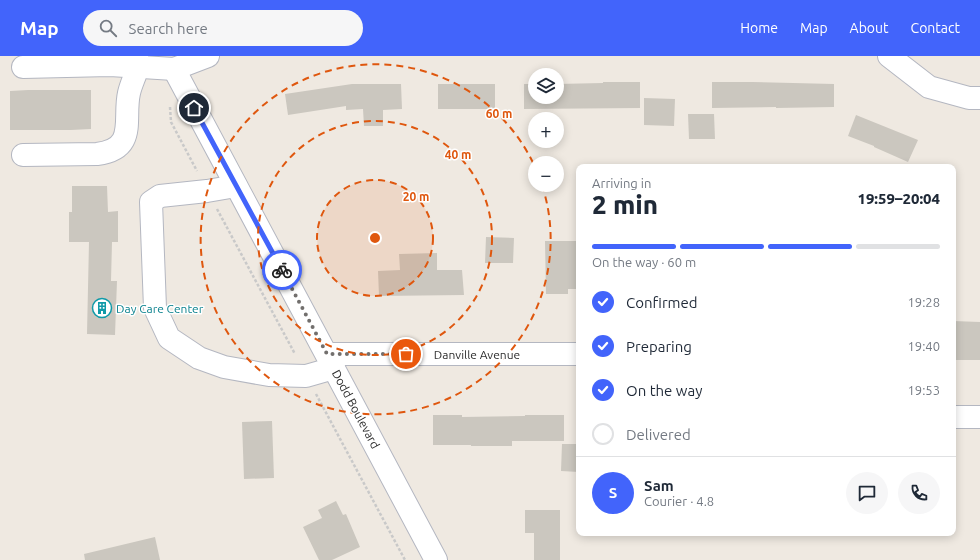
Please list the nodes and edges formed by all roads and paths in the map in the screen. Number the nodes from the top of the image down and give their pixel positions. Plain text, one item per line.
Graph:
1 (208, 56) edge
2 (889, 56) edge
3 (137, 62) edge
4 (23, 67) dead end
5 (174, 68) junction
6 (980, 98) edge
7 (170, 106) dead end
8 (23, 155) dead end
9 (236, 186) junction
10 (207, 191) junction
11 (576, 354) edge
12 (330, 361) junction
13 (306, 376) junction
14 (956, 417) edge
15 (980, 417) edge
16 (405, 560) edge
17 (436, 560) edge

1 - 5 street
2 - 6 street
3 - 4 street
3 - 5 street
3 - 8 street
5 - 9 street, Dodd Boulevard
7 - 10 path
9 - 10 street
9 - 12 street, Dodd Boulevard
10 - 13 path
10 - 13 street, Danville Avenue
11 - 12 street, Danville Avenue
12 - 13 street, Danville Avenue
12 - 17 street, Dodd Boulevard
13 - 16 path
14 - 15 street

